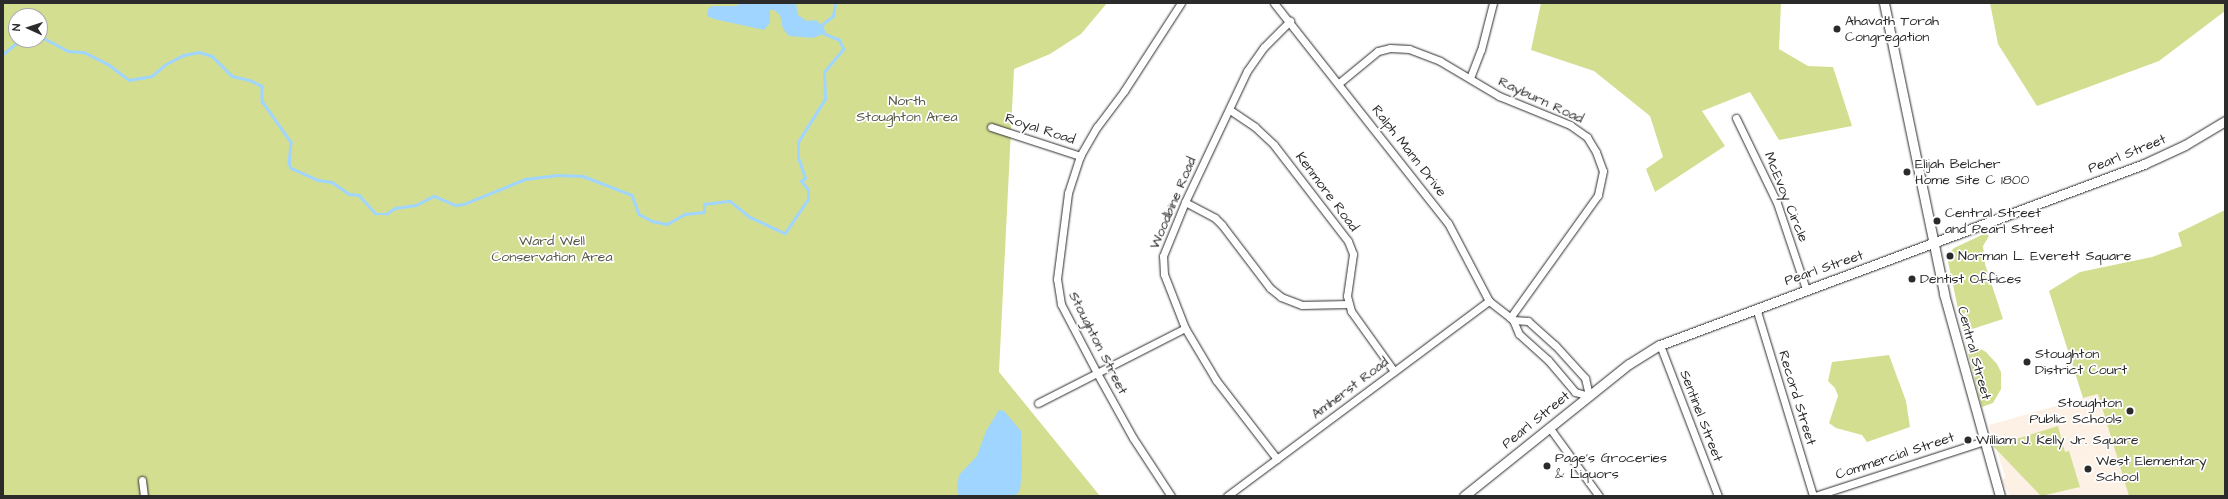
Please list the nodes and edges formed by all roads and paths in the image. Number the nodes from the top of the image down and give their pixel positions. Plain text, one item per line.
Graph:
1 (1180, 3) edge
2 (1274, 3) edge
3 (1493, 3) edge
4 (1884, 3) edge
5 (1290, 21) junction
6 (1470, 78) junction
7 (1339, 83) junction
8 (1230, 110) junction
9 (1736, 118) dead end
10 (2225, 121) edge
11 (991, 128) dead end
12 (1080, 156) junction
13 (1185, 202) junction
14 (1933, 244) junction
15 (1806, 289) junction
16 (1489, 301) junction
17 (1348, 304) junction
18 (1756, 308) junction
19 (1512, 319) junction
20 (1185, 328) junction
21 (1660, 345) junction
22 (1394, 372) junction
23 (1096, 374) junction
24 (1589, 396) junction
25 (1038, 403) dead end
26 (1550, 427) junction
27 (1984, 441) junction
28 (1277, 459) junction
29 (142, 480) dead end
30 (1468, 495) edge
31 (144, 496) edge
32 (1172, 496) edge
33 (1227, 496) edge
34 (1599, 496) edge
35 (1718, 496) edge
36 (1814, 496) edge
37 (2000, 496) edge

1 - 12 street, Stoughton Street
2 - 5 street, Ralph Mann Drive
3 - 6 street
4 - 14 main road, Central Street
5 - 7 street, Ralph Mann Drive
5 - 8 street, Woodbine Road
6 - 7 street, Rayburn Road
6 - 19 street, Rayburn Road
7 - 16 street, Ralph Mann Drive
8 - 13 street, Woodbine Road
8 - 17 street, Kenmore Road
9 - 15 street, McEvoy Circle
10 - 14 main road, Pearl Street
11 - 12 street, Royal Road
12 - 23 street, Stoughton Street
13 - 17 street
13 - 20 street, Woodbine Road
14 - 15 main road, Pearl Street
14 - 27 main road, Central Street
15 - 18 main road, Pearl Street
16 - 19 street, Ralph Mann Drive
16 - 22 street, Amherst Road
17 - 22 street
18 - 21 main road, Pearl Street
18 - 36 street, Record Street
19 - 24 street, Ralph Mann Drive
19 - 24 street, Ralph Mann Drive
20 - 23 street
20 - 28 street, Woodbine Road
21 - 24 main road, Pearl Street
21 - 35 street, Sentinel Street
22 - 28 street, Amherst Road
23 - 25 street
23 - 32 street, Stoughton Street
24 - 26 main road, Pearl Street
26 - 30 main road, Pearl Street
26 - 34 street
27 - 36 street, Commercial Street
27 - 37 main road, Central Street
28 - 33 street, Amherst Road
29 - 31 street

